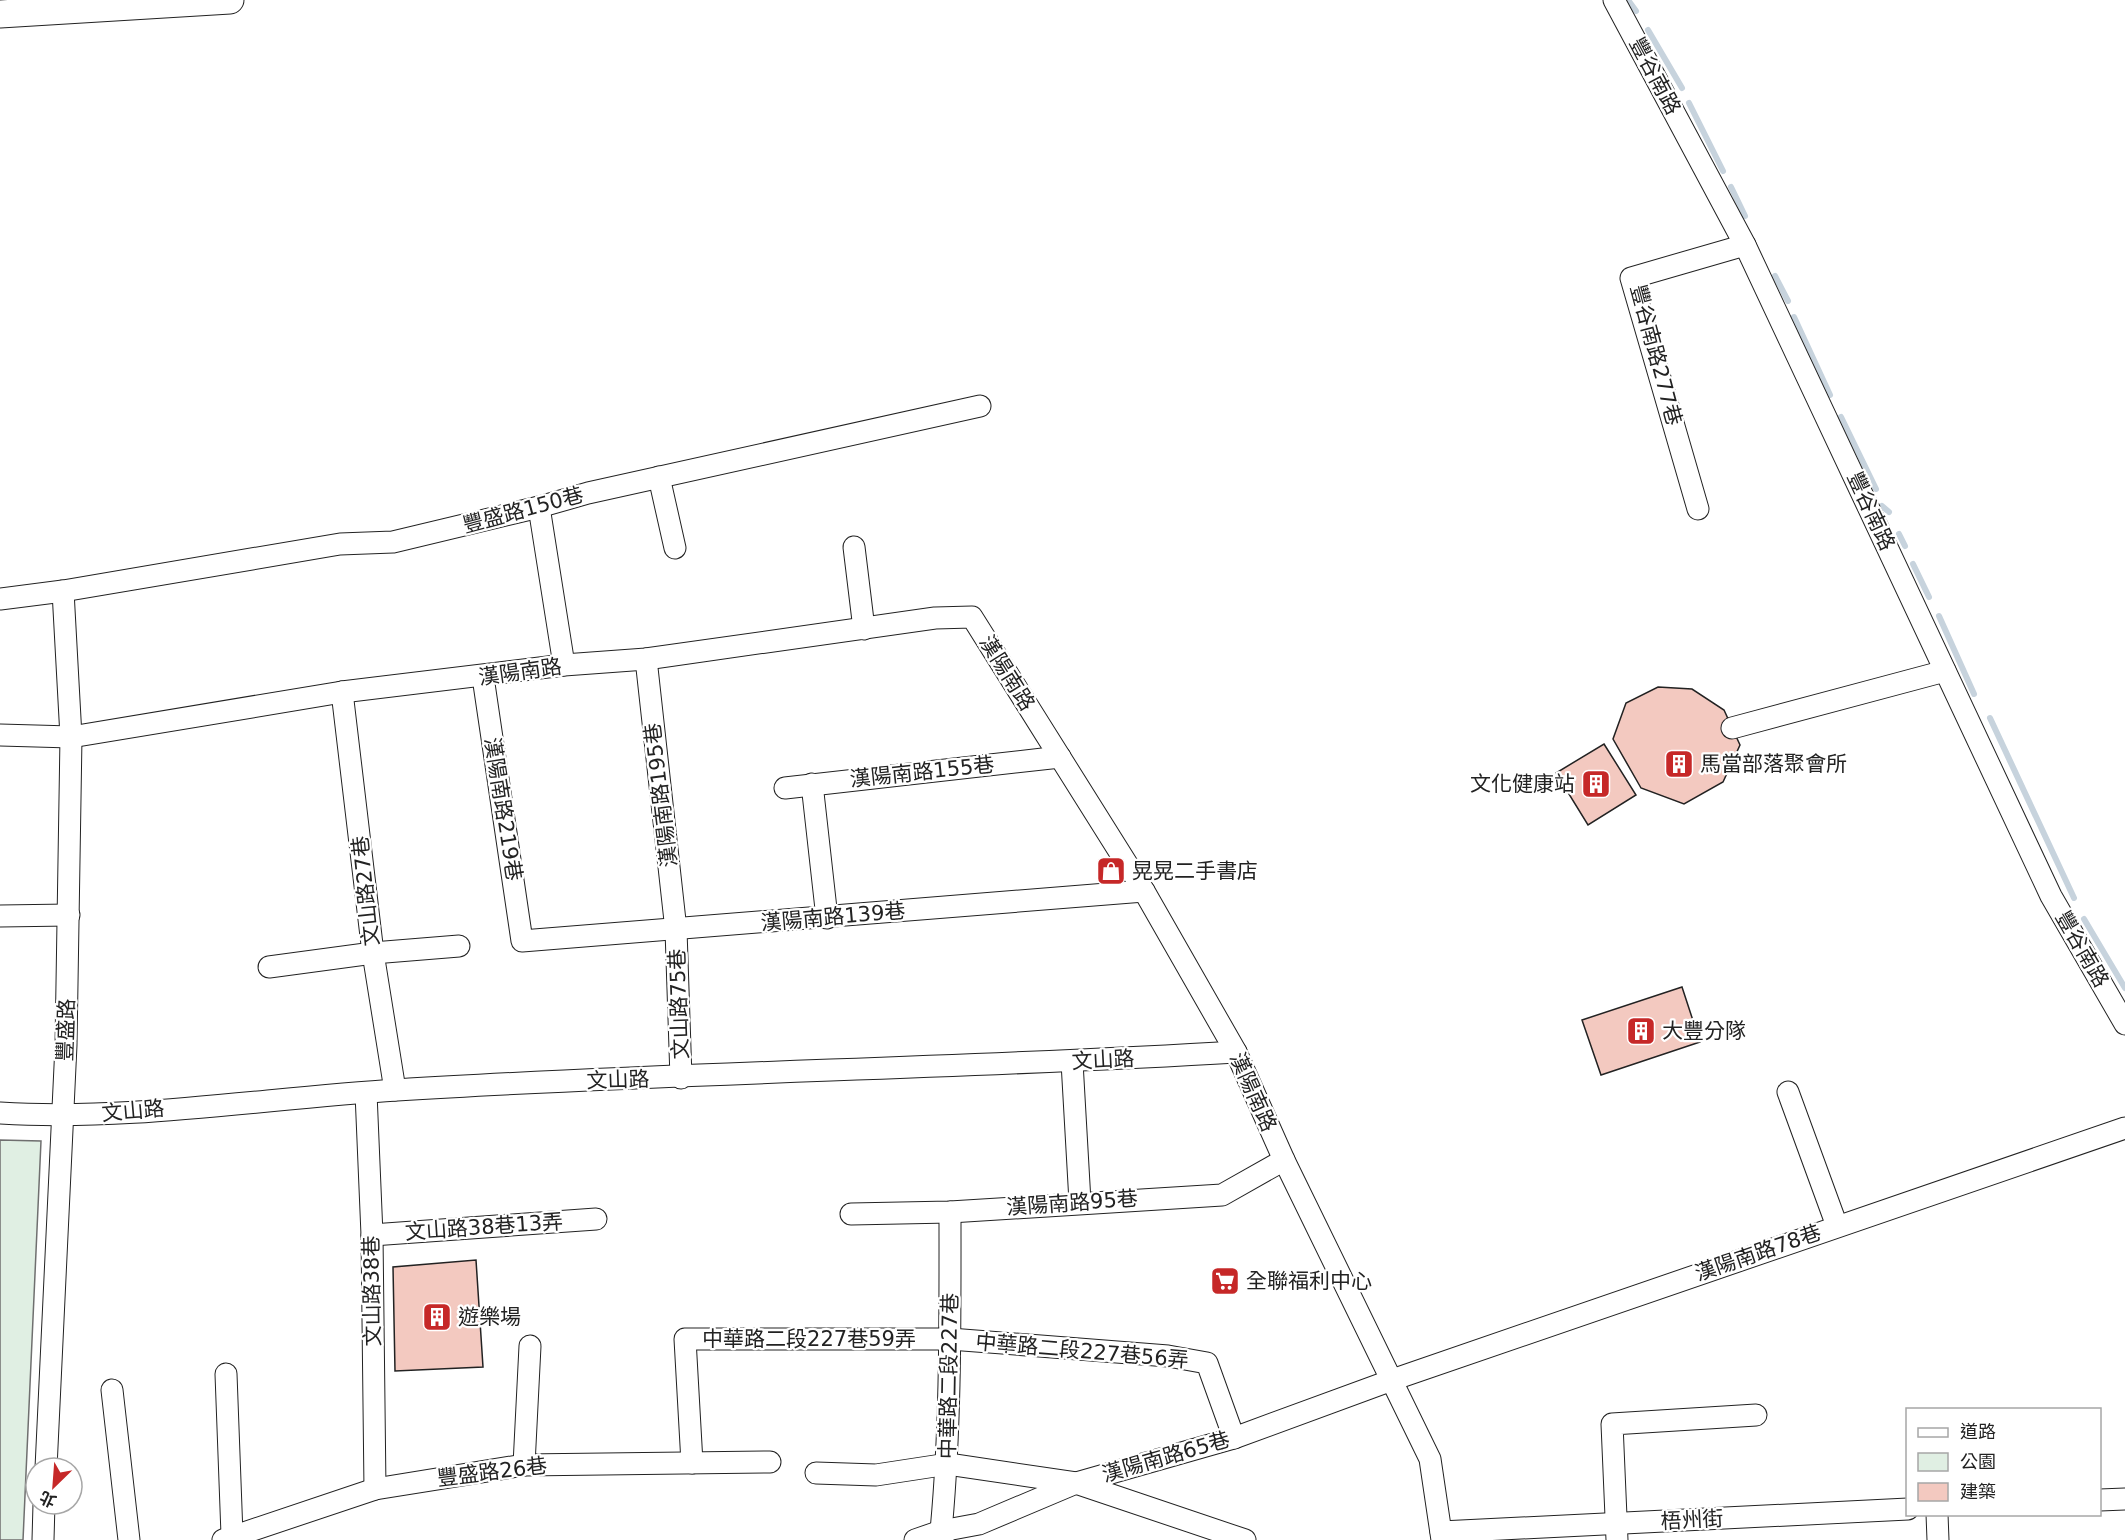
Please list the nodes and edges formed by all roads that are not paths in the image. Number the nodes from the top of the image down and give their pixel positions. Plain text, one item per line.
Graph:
1 (230, 0) edge
2 (1614, 0) edge
3 (0, 14) edge
4 (1745, 245) junction
5 (980, 406) dead end
6 (660, 477) junction
7 (539, 507) junction
8 (1698, 509) dead end
9 (854, 547) dead end
10 (675, 548) dead end
11 (63, 591) junction
12 (0, 598) edge
13 (864, 629) junction
14 (645, 659) junction
15 (564, 665) junction
16 (1946, 671) junction
17 (483, 677) junction
18 (342, 692) junction
19 (1732, 729) dead end
20 (0, 735) edge
21 (71, 737) junction
22 (1060, 757) junction
23 (812, 784) junction
24 (785, 788) dead end
25 (1144, 891) junction
26 (69, 915) junction
27 (0, 916) edge
28 (827, 918) junction
29 (676, 930) junction
30 (522, 941) joint
31 (459, 946) dead end
32 (373, 953) junction
33 (269, 967) dead end
34 (2125, 1024) edge
35 (1236, 1052) junction
36 (1071, 1062) junction
37 (681, 1078) junction
38 (395, 1090) junction
39 (1788, 1092) dead end
40 (366, 1093) junction
41 (0, 1113) edge
42 (63, 1117) junction
43 (2125, 1128) edge
44 (1284, 1160) junction
45 (1080, 1202) junction
46 (950, 1212) junction
47 (851, 1214) dead end
48 (596, 1219) dead end
49 (1837, 1226) junction
50 (372, 1235) junction
51 (950, 1339) junction
52 (530, 1346) dead end
53 (226, 1374) dead end
54 (1392, 1380) junction
55 (111, 1390) dead end
56 (1756, 1415) dead end
57 (1234, 1438) junction
58 (47, 1456) edge
59 (770, 1462) dead end
60 (692, 1463) junction
61 (948, 1464) junction
62 (524, 1465) junction
63 (816, 1473) dead end
64 (1076, 1483) junction
65 (375, 1489) junction
66 (2125, 1499) edge
67 (2101, 1500) edge
68 (1906, 1509) edge
69 (44, 1516) edge
70 (1937, 1516) edge
71 (1617, 1532) edge
72 (942, 1535) edge
73 (1441, 1536) edge
74 (227, 1538) edge
75 (43, 1540) edge
76 (129, 1540) edge
77 (915, 1540) edge
78 (1245, 1540) edge
79 (1938, 1540) edge

1 - 3 main road
2 - 4 street, 豐谷南路
4 - 8 street, 豐谷南路277巷
4 - 16 street, 豐谷南路
5 - 6 street, 豐盛路150巷
6 - 7 street, 豐盛路150巷
6 - 10 street
7 - 11 street, 豐盛路150巷
7 - 15 street
9 - 13 street
11 - 12 street, 豐盛路150巷
11 - 21 street, 豐盛路
13 - 14 street, 漢陽南路
13 - 22 street, 漢陽南路
14 - 15 street, 漢陽南路
14 - 29 street, 漢陽南路195巷
15 - 17 street, 漢陽南路
16 - 19 street
16 - 34 street, 豐谷南路
17 - 18 street, 漢陽南路
17 - 30 street, 漢陽南路219巷
18 - 21 street, 漢陽南路
18 - 32 street, 文山路27巷
20 - 21 street, 漢陽南路
21 - 26 street, 豐盛路
22 - 23 street, 漢陽南路155巷
22 - 25 street, 漢陽南路
23 - 24 street, 漢陽南路155巷
23 - 28 street
25 - 28 street, 漢陽南路139巷
25 - 35 street, 漢陽南路
26 - 27 street
26 - 42 street, 豐盛路
28 - 29 street, 漢陽南路139巷
29 - 30 street, 漢陽南路139巷
29 - 37 street, 文山路75巷
31 - 32 street
32 - 33 street
32 - 38 street, 文山路27巷
35 - 36 street, 文山路
35 - 44 street, 漢陽南路
36 - 37 street, 文山路
36 - 45 street
37 - 38 street, 文山路
38 - 40 street, 文山路
39 - 49 street
40 - 42 street, 文山路
40 - 50 street, 文山路38巷
41 - 42 street, 文山路
42 - 58 street, 豐盛路
43 - 49 street, 漢陽南路78巷
44 - 45 street, 漢陽南路95巷
44 - 54 street, 漢陽南路
45 - 46 street, 漢陽南路95巷
46 - 47 street, 漢陽南路95巷
46 - 51 street, 中華路二段227巷
48 - 50 street, 文山路38巷13弄
49 - 54 street, 漢陽南路78巷
50 - 65 street, 文山路38巷
51 - 57 street, 中華路二段227巷56弄
51 - 60 street, 中華路二段227巷59弄
51 - 61 street, 中華路二段227巷
52 - 62 street
53 - 74 street
54 - 57 street, 漢陽南路65巷
54 - 73 street, 漢陽南路
55 - 76 street
56 - 71 street
57 - 64 street, 漢陽南路65巷
59 - 60 street, 豐盛路26巷
60 - 62 street, 豐盛路26巷
61 - 63 street
61 - 64 street
61 - 72 street, 中華路二段227巷
62 - 65 street, 豐盛路26巷
64 - 72 street, 漢陽南路65巷
64 - 78 street
65 - 74 street, 豐盛路26巷
66 - 67 street
68 - 71 street, 梧州街
69 - 75 street
70 - 79 street
71 - 73 street, 梧州街
72 - 77 street, 漢陽南路65巷

